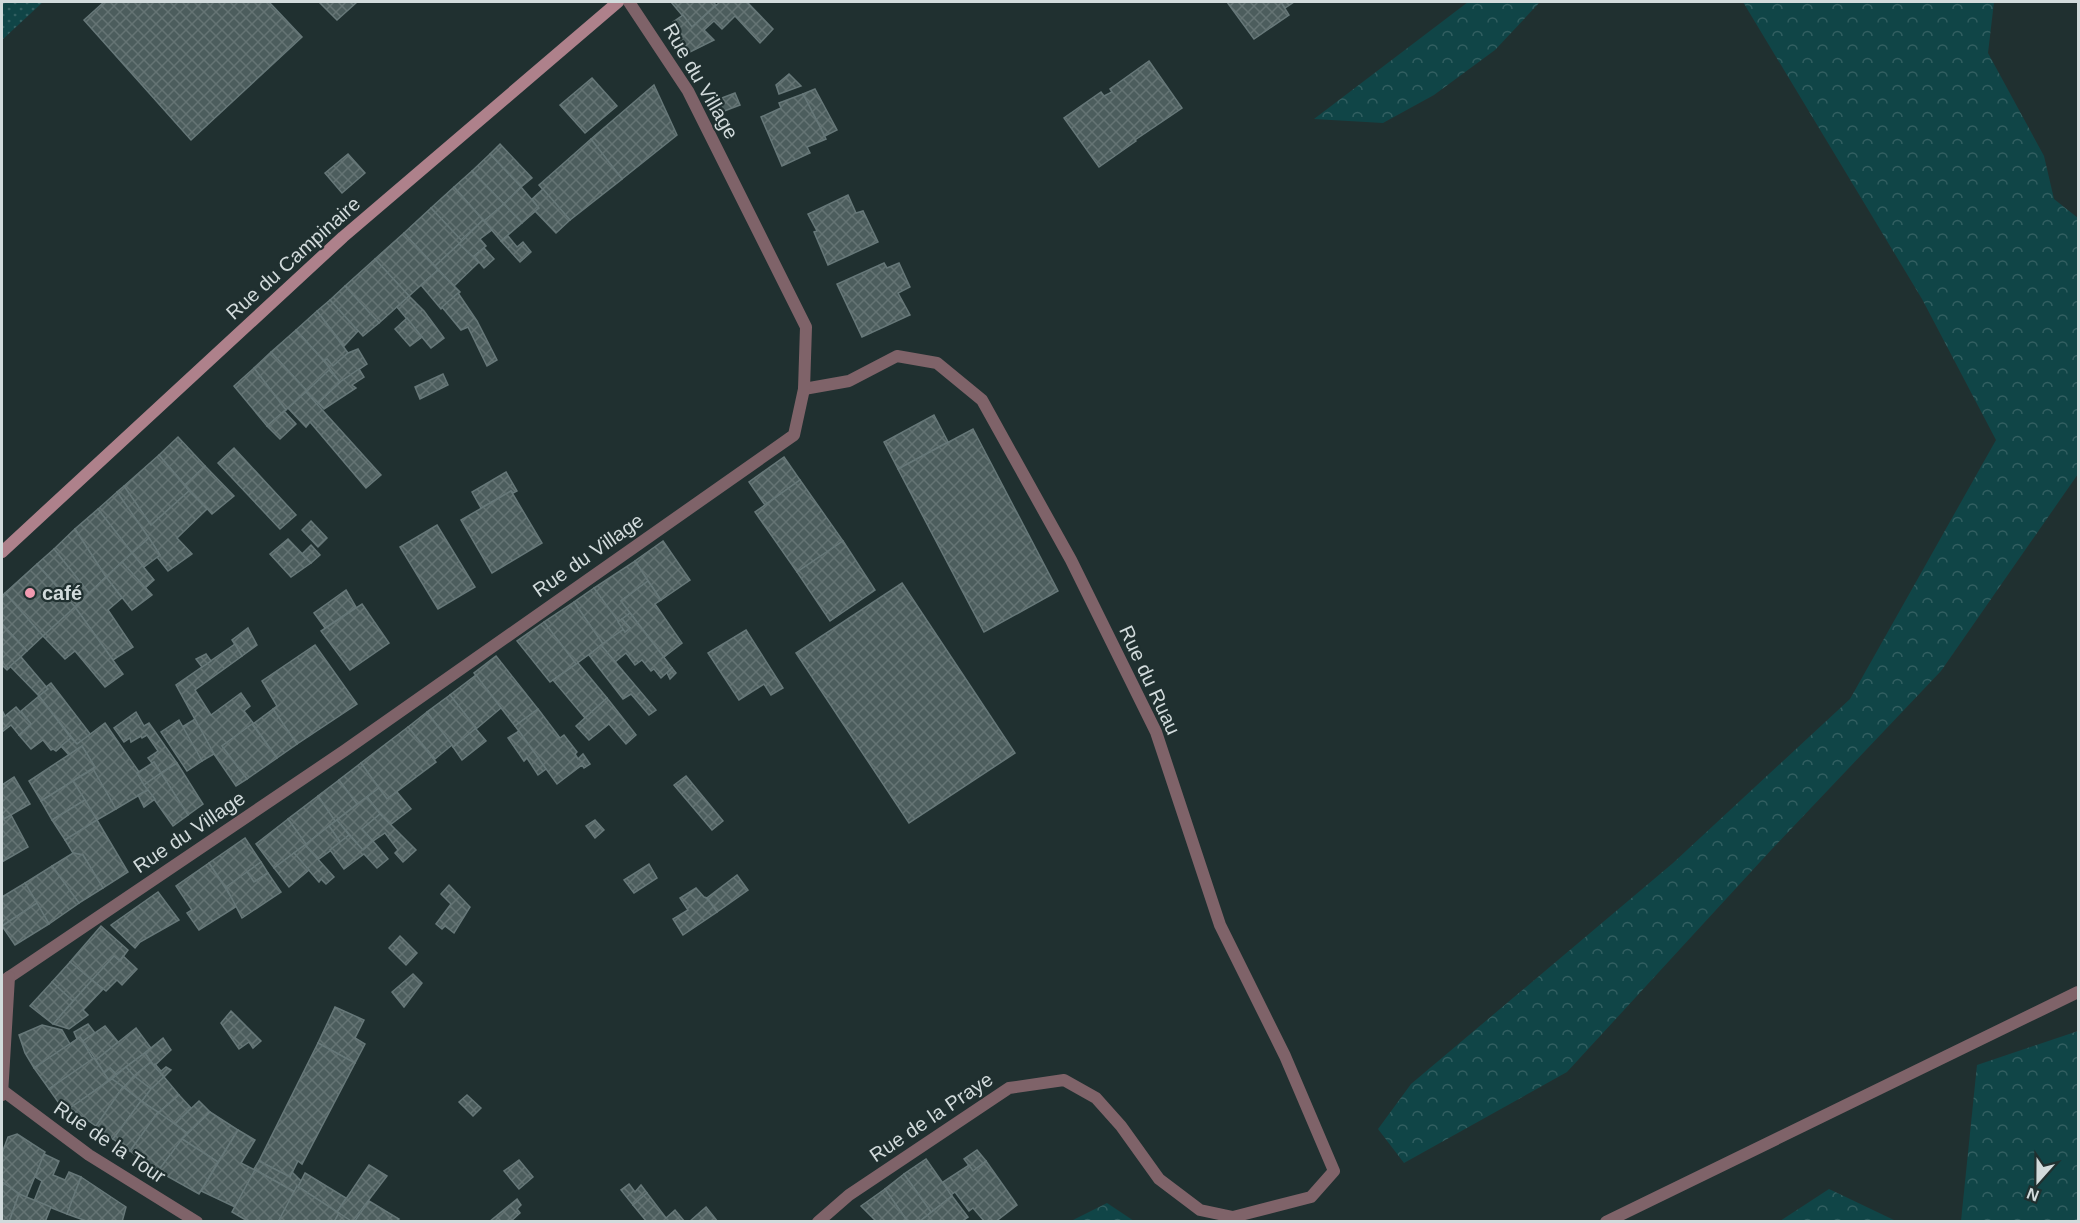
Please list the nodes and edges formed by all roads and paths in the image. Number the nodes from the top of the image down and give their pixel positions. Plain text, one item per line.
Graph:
1 (618, 2) edge
2 (630, 2) edge
3 (804, 389) junction
4 (2, 552) edge
5 (5, 980) edge
6 (2079, 992) edge
7 (2, 1092) edge
8 (1334, 1171) joint
9 (197, 1221) edge
10 (819, 1221) edge
11 (1606, 1221) edge

1 - 4 main road, Rue du Campinaire
2 - 3 street, Rue du Village
3 - 5 street, Rue du Village
3 - 8 street, Rue du Ruau
5 - 7 street
6 - 11 street
7 - 9 street, Rue de la Tour
8 - 10 street, Rue de la Praye

